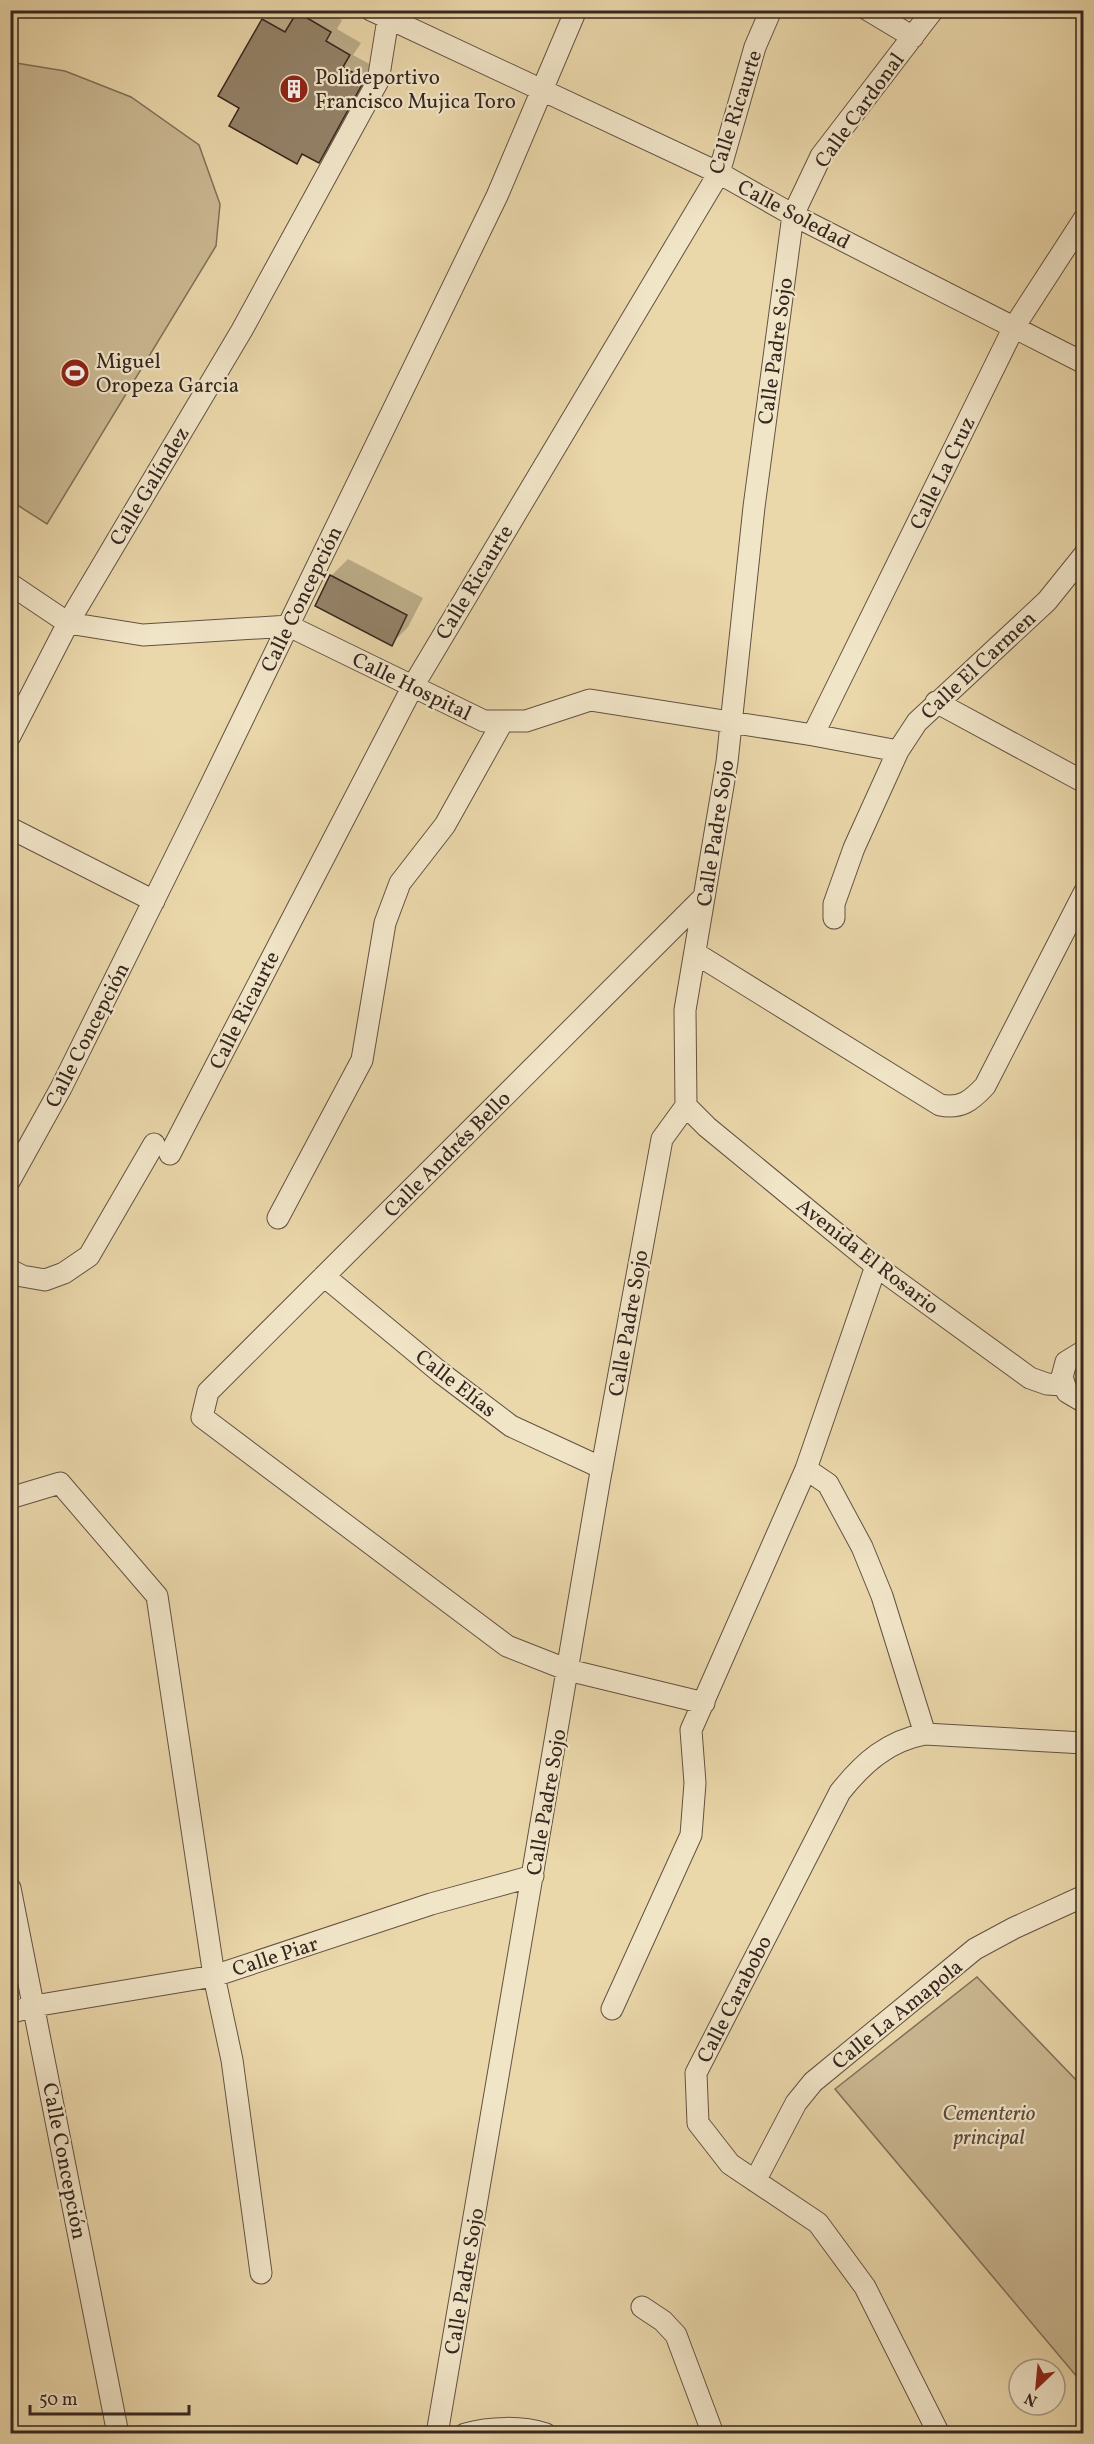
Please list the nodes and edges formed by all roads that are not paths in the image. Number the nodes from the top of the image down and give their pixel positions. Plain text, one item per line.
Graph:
1 (576, 10) edge
2 (771, 10) edge
3 (868, 10) edge
4 (933, 10) edge
5 (384, 13) edge
6 (913, 37) junction
7 (542, 91) junction
8 (718, 173) junction
9 (794, 215) junction
10 (1083, 219) edge
11 (1014, 327) junction
12 (1083, 363) edge
13 (1083, 555) edge
14 (10, 584) edge
15 (68, 623) junction
16 (289, 626) junction
17 (412, 686) junction
18 (936, 702) junction
19 (503, 721) junction
20 (731, 722) junction
21 (813, 735) junction
22 (10, 736) edge
23 (898, 751) junction
24 (1083, 782) edge
25 (10, 828) edge
26 (1083, 892) edge
27 (704, 897) junction
28 (154, 901) junction
29 (834, 918) dead end
30 (695, 953) junction
31 (686, 1106) junction
32 (10, 1180) edge
33 (278, 1218) dead end
34 (876, 1266) junction
35 (10, 1270) edge
36 (324, 1276) junction
37 (1083, 1351) edge
38 (1063, 1385) junction
39 (1083, 1401) edge
40 (602, 1468) junction
41 (806, 1469) junction
42 (10, 1498) edge
43 (568, 1670) junction
44 (704, 1703) junction
45 (925, 1734) junction
46 (1083, 1743) edge
47 (533, 1876) junction
48 (10, 1888) edge
49 (1083, 1896) edge
50 (214, 1976) junction
51 (34, 2006) junction
52 (612, 2009) dead end
53 (10, 2013) edge
54 (756, 2181) junction
55 (261, 2273) dead end
56 (642, 2307) dead end
57 (118, 2433) edge
58 (437, 2433) edge
59 (465, 2433) edge
60 (546, 2433) edge
61 (713, 2433) edge
62 (939, 2433) edge

1 - 7 street, Calle Concepción
2 - 8 street, Calle Ricaurte
3 - 6 street
4 - 6 street, Calle Cardonal
5 - 7 street, Calle Soledad
5 - 15 street, Calle Galíndez
6 - 9 street, Calle Cardonal
7 - 8 street, Calle Soledad
7 - 16 street, Calle Concepción
8 - 9 street, Calle Soledad
8 - 17 street, Calle Ricaurte
9 - 11 street, Calle Soledad
9 - 20 street, Calle Padre Sojo
10 - 11 street, Calle La Cruz
11 - 12 street, Calle Soledad
11 - 21 street, Calle La Cruz
13 - 18 street, Calle El Carmen
14 - 15 street, Calle Hospital
15 - 16 street, Calle Hospital
15 - 22 street, Calle Galíndez
16 - 17 street, Calle Hospital
16 - 28 street, Calle Concepción
17 - 19 street, Calle Hospital
17 - 35 street, Calle Ricaurte
18 - 23 street, Calle El Carmen
18 - 24 street
19 - 20 street, Calle Hospital
19 - 33 street
20 - 21 street, Calle Hospital
20 - 27 street, Calle Padre Sojo
21 - 23 street, Calle Hospital
23 - 29 street, Calle El Carmen
25 - 28 street
26 - 30 street
27 - 30 street, Calle Padre Sojo
27 - 36 street, Calle Andrés Bello
28 - 32 street, Calle Concepción
30 - 31 street, Calle Padre Sojo
31 - 34 street, Avenida El Rosario
31 - 40 street, Calle Padre Sojo
34 - 38 street, Avenida El Rosario
34 - 41 street
36 - 40 street, Calle Elías
36 - 43 street, Calle Andrés Bello
37 - 38 street
38 - 39 street, Avenida El Rosario
40 - 43 street, Calle Padre Sojo
41 - 44 street
41 - 45 street
42 - 50 street
43 - 44 street
43 - 47 street, Calle Padre Sojo
44 - 52 street
45 - 46 street, Calle Carabobo
45 - 54 street, Calle Carabobo
47 - 50 street, Calle Piar
47 - 58 street, Calle Padre Sojo
48 - 51 street, Calle Concepción
49 - 54 street, Calle La Amapola
50 - 51 street, Calle Piar
50 - 55 street
51 - 53 street, Calle Piar
51 - 57 street, Calle Concepción
54 - 62 street, Calle Carabobo
56 - 61 street
59 - 60 street

